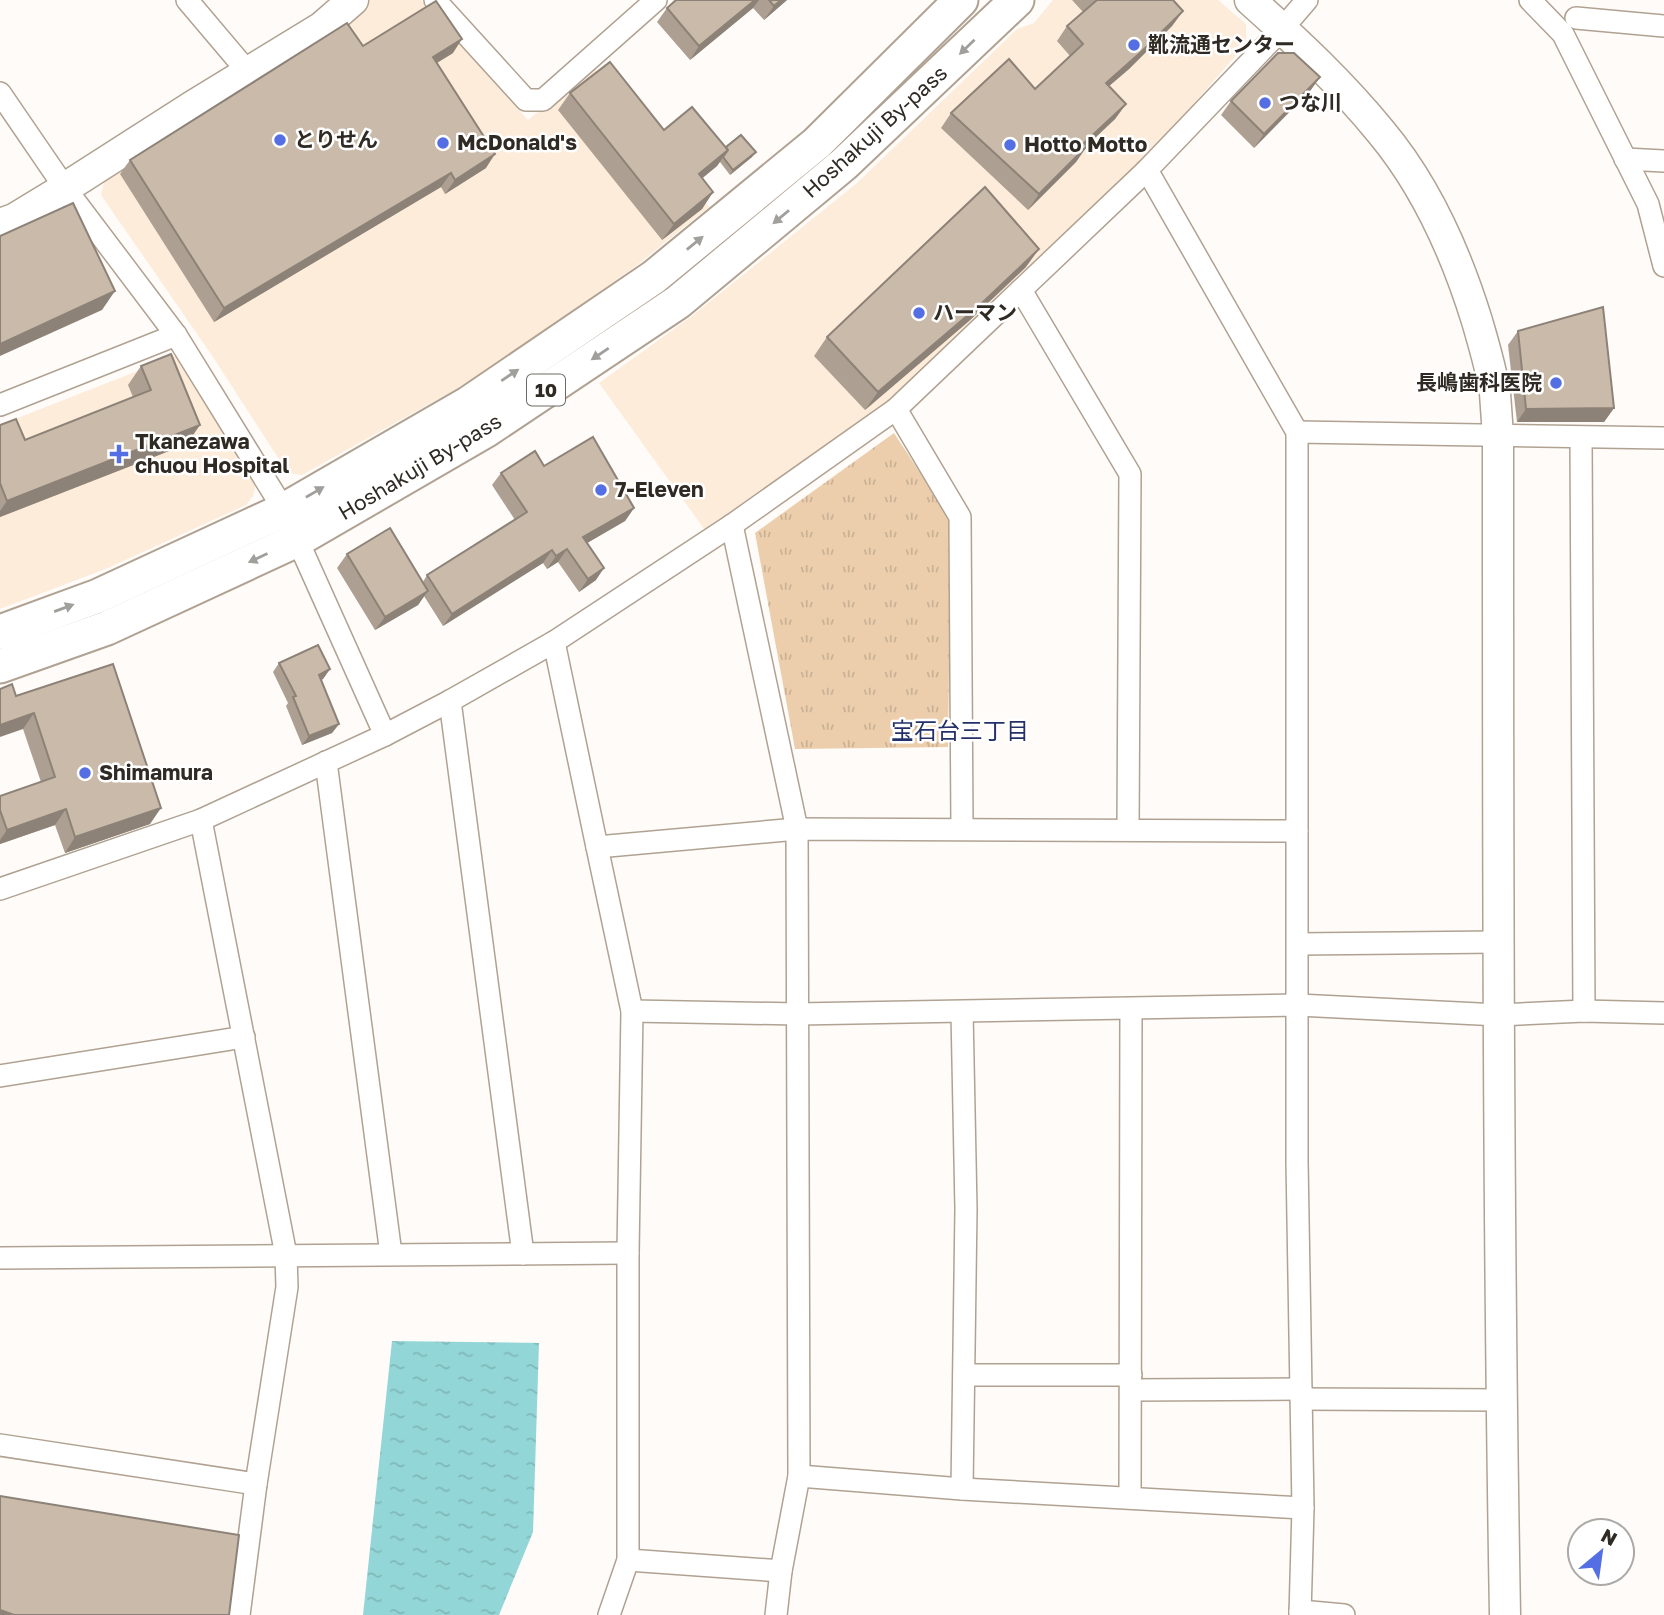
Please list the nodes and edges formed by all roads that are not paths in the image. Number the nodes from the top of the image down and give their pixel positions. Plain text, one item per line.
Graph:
1 (187, 0) edge
2 (353, 0) edge
3 (435, 0) edge
4 (656, 0) edge
5 (961, 0) edge
6 (1017, 0) edge
7 (1250, 0) edge
8 (1307, 0) edge
9 (1530, 0) edge
10 (1590, 0) edge
11 (1570, 26) junction
12 (1664, 26) edge
13 (1282, 29) junction
14 (248, 72) junction
15 (0, 93) edge
16 (1625, 159) junction
17 (1664, 161) edge
18 (1147, 170) junction
19 (65, 188) junction
20 (0, 224) edge
21 (1664, 266) edge
22 (1021, 290) junction
23 (176, 335) junction
24 (0, 405) edge
25 (896, 409) junction
26 (1297, 432) junction
27 (1498, 436) junction
28 (1581, 438) junction
29 (1664, 438) edge
30 (290, 525) junction
31 (732, 525) junction
32 (0, 632) edge
33 (554, 642) junction
34 (0, 666) edge
35 (450, 701) junction
36 (385, 735) junction
37 (326, 762) junction
38 (201, 820) junction
39 (962, 828) junction
40 (797, 829) junction
41 (1128, 830) junction
42 (1297, 831) junction
43 (597, 847) junction
44 (0, 889) edge
45 (1498, 942) junction
46 (1298, 944) junction
47 (1298, 1005) junction
48 (1131, 1009) junction
49 (632, 1011) junction
50 (1584, 1011) junction
51 (962, 1012) junction
52 (1664, 1013) edge
53 (798, 1014) junction
54 (1499, 1015) junction
55 (244, 1037) junction
56 (0, 1076) edge
57 (628, 1253) junction
58 (391, 1254) junction
59 (523, 1254) junction
60 (286, 1255) junction
61 (0, 1258) edge
62 (964, 1375) junction
63 (1131, 1382) junction
64 (1301, 1394) junction
65 (1501, 1400) junction
66 (0, 1445) edge
67 (799, 1476) junction
68 (256, 1484) junction
69 (962, 1489) junction
70 (1130, 1498) junction
71 (1303, 1508) junction
72 (628, 1560) junction
73 (781, 1571) junction
74 (1300, 1613) edge
75 (239, 1615) edge
76 (610, 1615) edge
77 (776, 1615) edge
78 (1344, 1615) edge
79 (1505, 1615) edge

1 - 14 street
2 - 14 street
3 - 4 street
30 -> 5 main road, Hoshakuji By-pass / 10
6 -> 30 main road, Hoshakuji By-pass / 10
7 - 13 street
8 - 13 street
9 - 11 street
10 - 11 street
11 - 12 street
11 - 16 street
13 - 18 street
13 - 27 street
14 - 19 street
15 - 19 street
16 - 17 street
16 - 21 street
18 - 22 street
18 - 26 street
19 - 20 street
19 - 23 street
22 - 25 street
22 - 41 street
23 - 24 street
23 - 30 street
25 - 31 street
25 - 39 street
26 - 27 street
26 - 42 street
27 - 28 street
27 - 45 street
28 - 29 street
28 - 50 street
32 -> 30 main road, Hoshakuji By-pass / 10
30 -> 34 main road, Hoshakuji By-pass / 10
30 - 36 street
31 - 33 street
31 - 40 street
33 - 35 street
33 - 43 street
35 - 36 street
35 - 59 street
36 - 37 street
37 - 38 street
37 - 58 street
38 - 44 street
38 - 55 street
39 - 40 street
39 - 41 street
40 - 43 street
40 - 53 street
41 - 42 street
42 - 46 street
43 - 49 street
45 - 46 street
45 - 54 street
46 - 47 street
47 - 48 street
47 - 54 street
47 - 64 street
48 - 51 street
48 - 63 street
49 - 53 street
49 - 57 street
50 - 52 street
50 - 54 street
51 - 53 street
51 - 62 street
53 - 67 street
54 - 65 street
55 - 56 street
55 - 60 street
57 - 59 street
57 - 72 street
58 - 59 street
58 - 60 street
60 - 61 street
60 - 68 street
62 - 63 street
62 - 69 street
63 - 64 street
63 - 70 street
64 - 65 street
64 - 71 street
65 - 79 street
66 - 68 street
67 - 69 street
67 - 73 street
68 - 75 street
69 - 70 street
70 - 71 street
71 - 74 street
72 - 73 street
72 - 76 street
73 - 77 street
74 - 78 street

